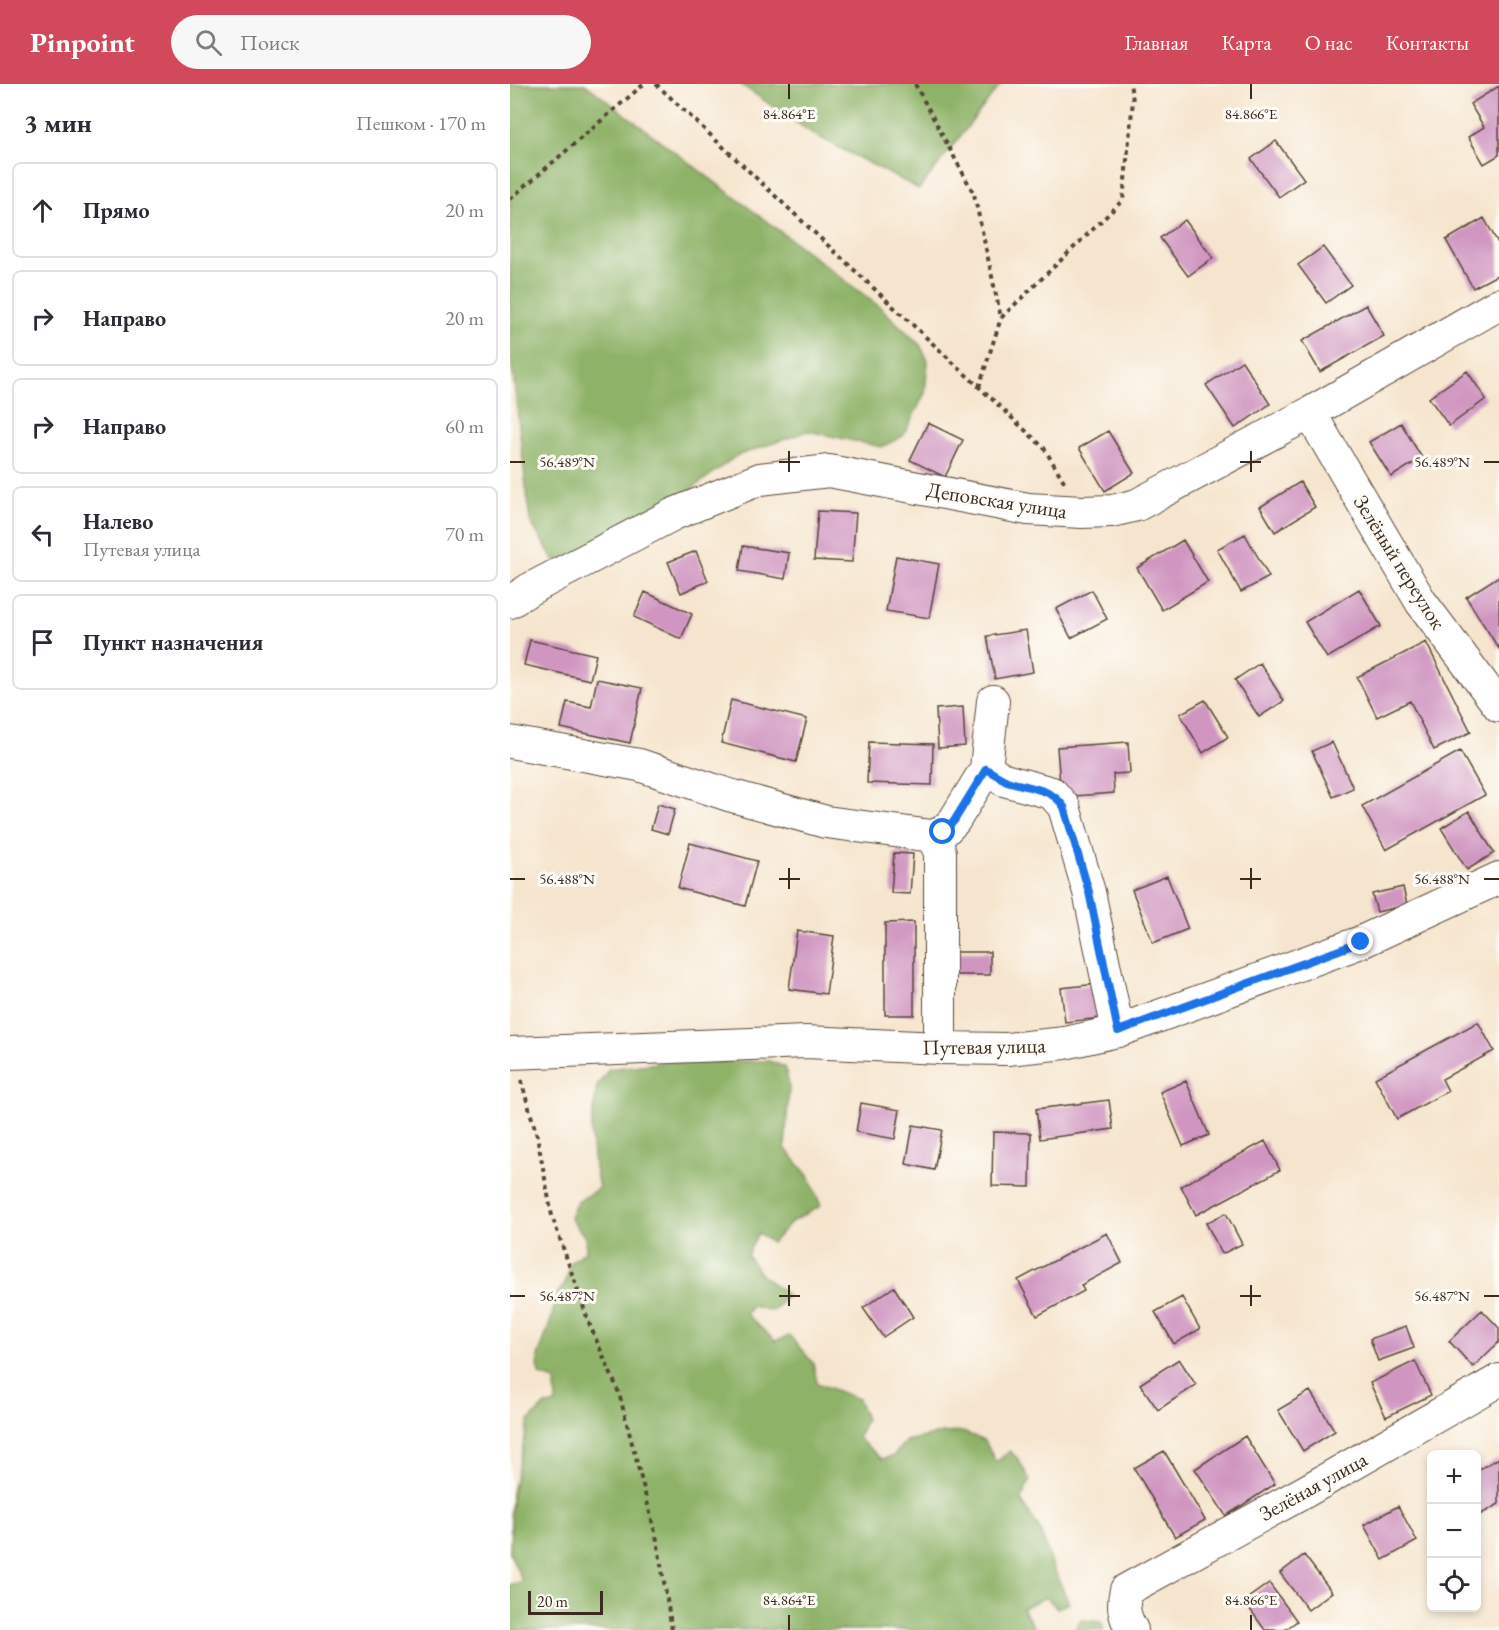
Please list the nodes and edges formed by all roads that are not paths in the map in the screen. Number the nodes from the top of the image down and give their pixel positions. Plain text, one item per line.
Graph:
1 (1499, 304) edge
2 (1310, 413) junction
3 (510, 602) edge
4 (993, 701) dead end
5 (1499, 706) edge
6 (510, 742) edge
7 (986, 769) junction
8 (932, 836) junction
9 (1499, 878) edge
10 (1118, 1031) junction
11 (940, 1048) junction
12 (512, 1053) edge
13 (1499, 1380) edge
14 (1132, 1630) edge

1 - 2 street, Деповская улица
2 - 3 street, Деповская улица
2 - 5 street, Зелёный переулок
4 - 7 street
6 - 8 street
7 - 8 street
7 - 10 street
8 - 11 street
9 - 10 street, Путевая улица
10 - 11 street, Путевая улица
11 - 12 street, Путевая улица
13 - 14 street, Зелёная улица

